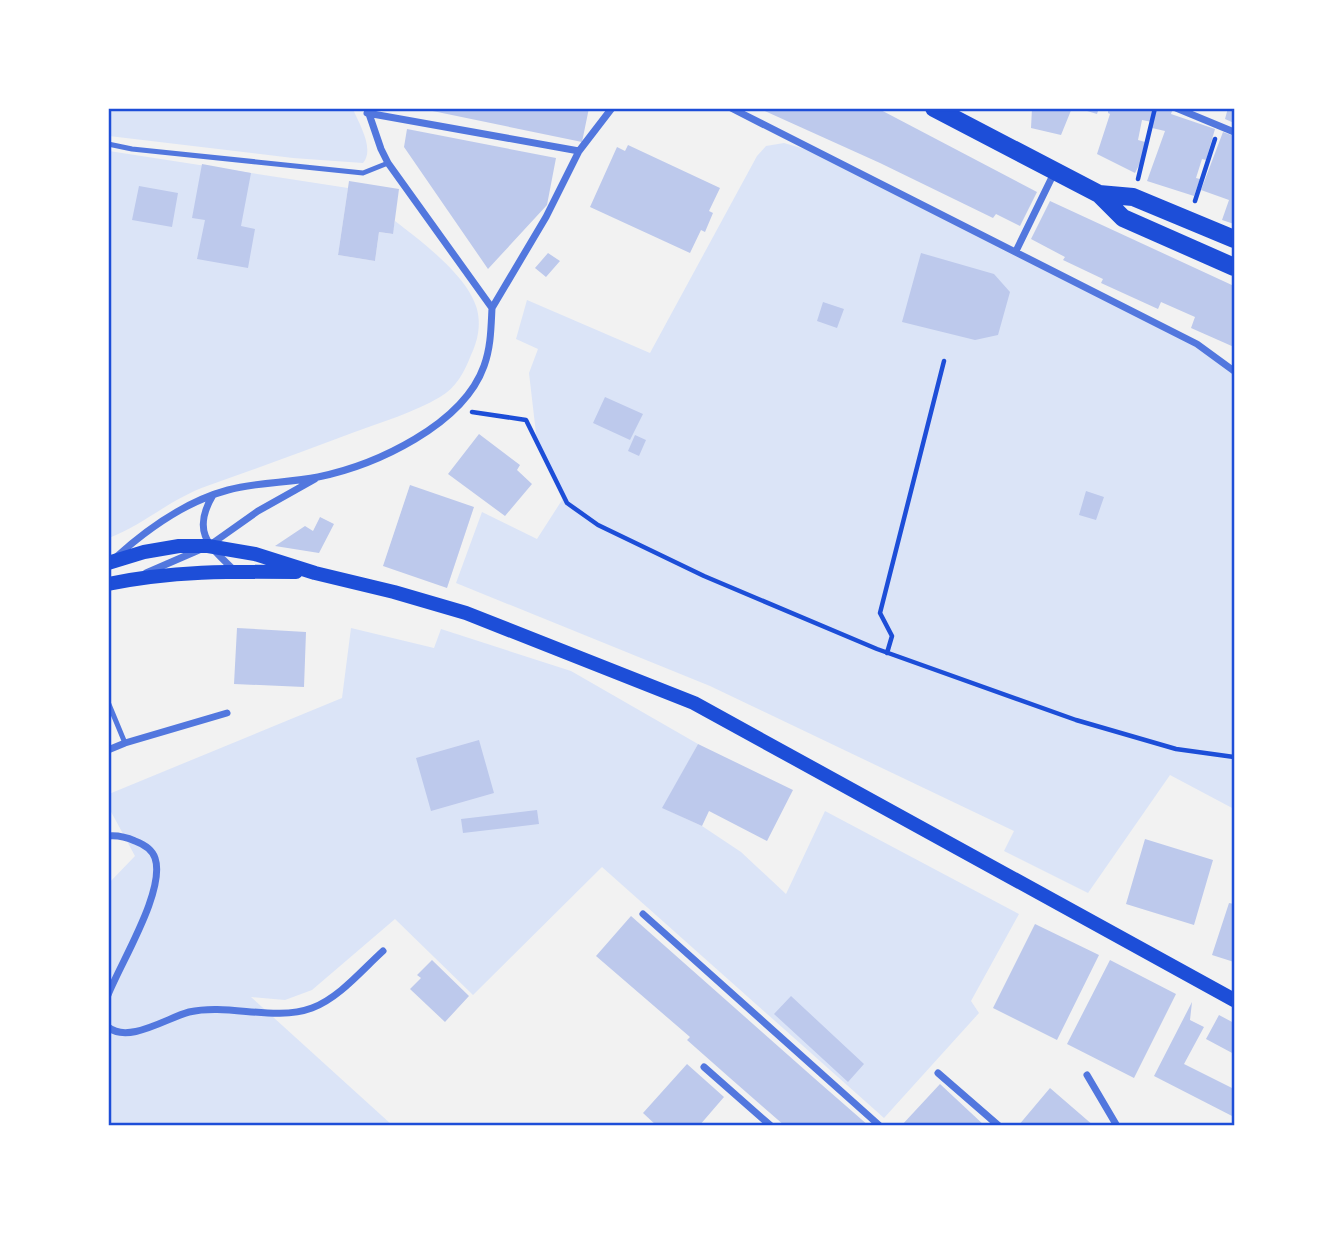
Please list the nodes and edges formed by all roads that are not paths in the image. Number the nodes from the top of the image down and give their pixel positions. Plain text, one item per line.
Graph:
1 (612, 108) edge
2 (732, 108) edge
3 (934, 108) edge
4 (1176, 108) edge
5 (367, 111) edge
6 (1234, 132) edge
7 (108, 144) edge
8 (579, 151) junction
9 (388, 163) junction
10 (1055, 171) junction
11 (1099, 194) junction
12 (1234, 239) edge
13 (1016, 251) junction
14 (1234, 267) edge
15 (492, 308) junction
16 (1234, 371) edge
17 (319, 477) junction
18 (213, 495) junction
19 (208, 546) junction
20 (108, 563) edge
21 (235, 571) junction
22 (315, 573) junction
23 (136, 578) junction
24 (108, 584) edge
25 (108, 702) edge
26 (227, 713) dead end
27 (125, 743) junction
28 (108, 750) edge
29 (108, 836) edge
30 (643, 914) dead end
31 (383, 951) dead end
32 (108, 995) edge
33 (1234, 1000) edge
34 (108, 1027) edge
35 (704, 1068) dead end
36 (938, 1073) dead end
37 (1087, 1075) dead end
38 (771, 1125) edge
39 (880, 1125) edge
40 (999, 1125) edge
41 (1117, 1125) edge

1 - 8 street
2 - 13 street
3 - 10 main road
4 - 6 street
5 - 8 street
5 - 9 street
7 - 9 lane
8 - 15 street
9 - 15 street
10 - 11 main road
10 - 13 street
11 - 12 main road
11 - 14 main road
13 - 16 street
15 - 17 street
17 - 18 street
17 - 19 street
18 - 19 street
18 - 20 street
19 - 20 main road
19 - 21 street
19 - 22 main road
19 - 23 street
21 - 22 main road
21 - 23 main road
22 - 33 main road
23 - 24 main road
25 - 27 lane
26 - 27 street
27 - 28 street
29 - 32 street
30 - 39 street
31 - 34 street
35 - 38 street
36 - 40 street
37 - 41 street

